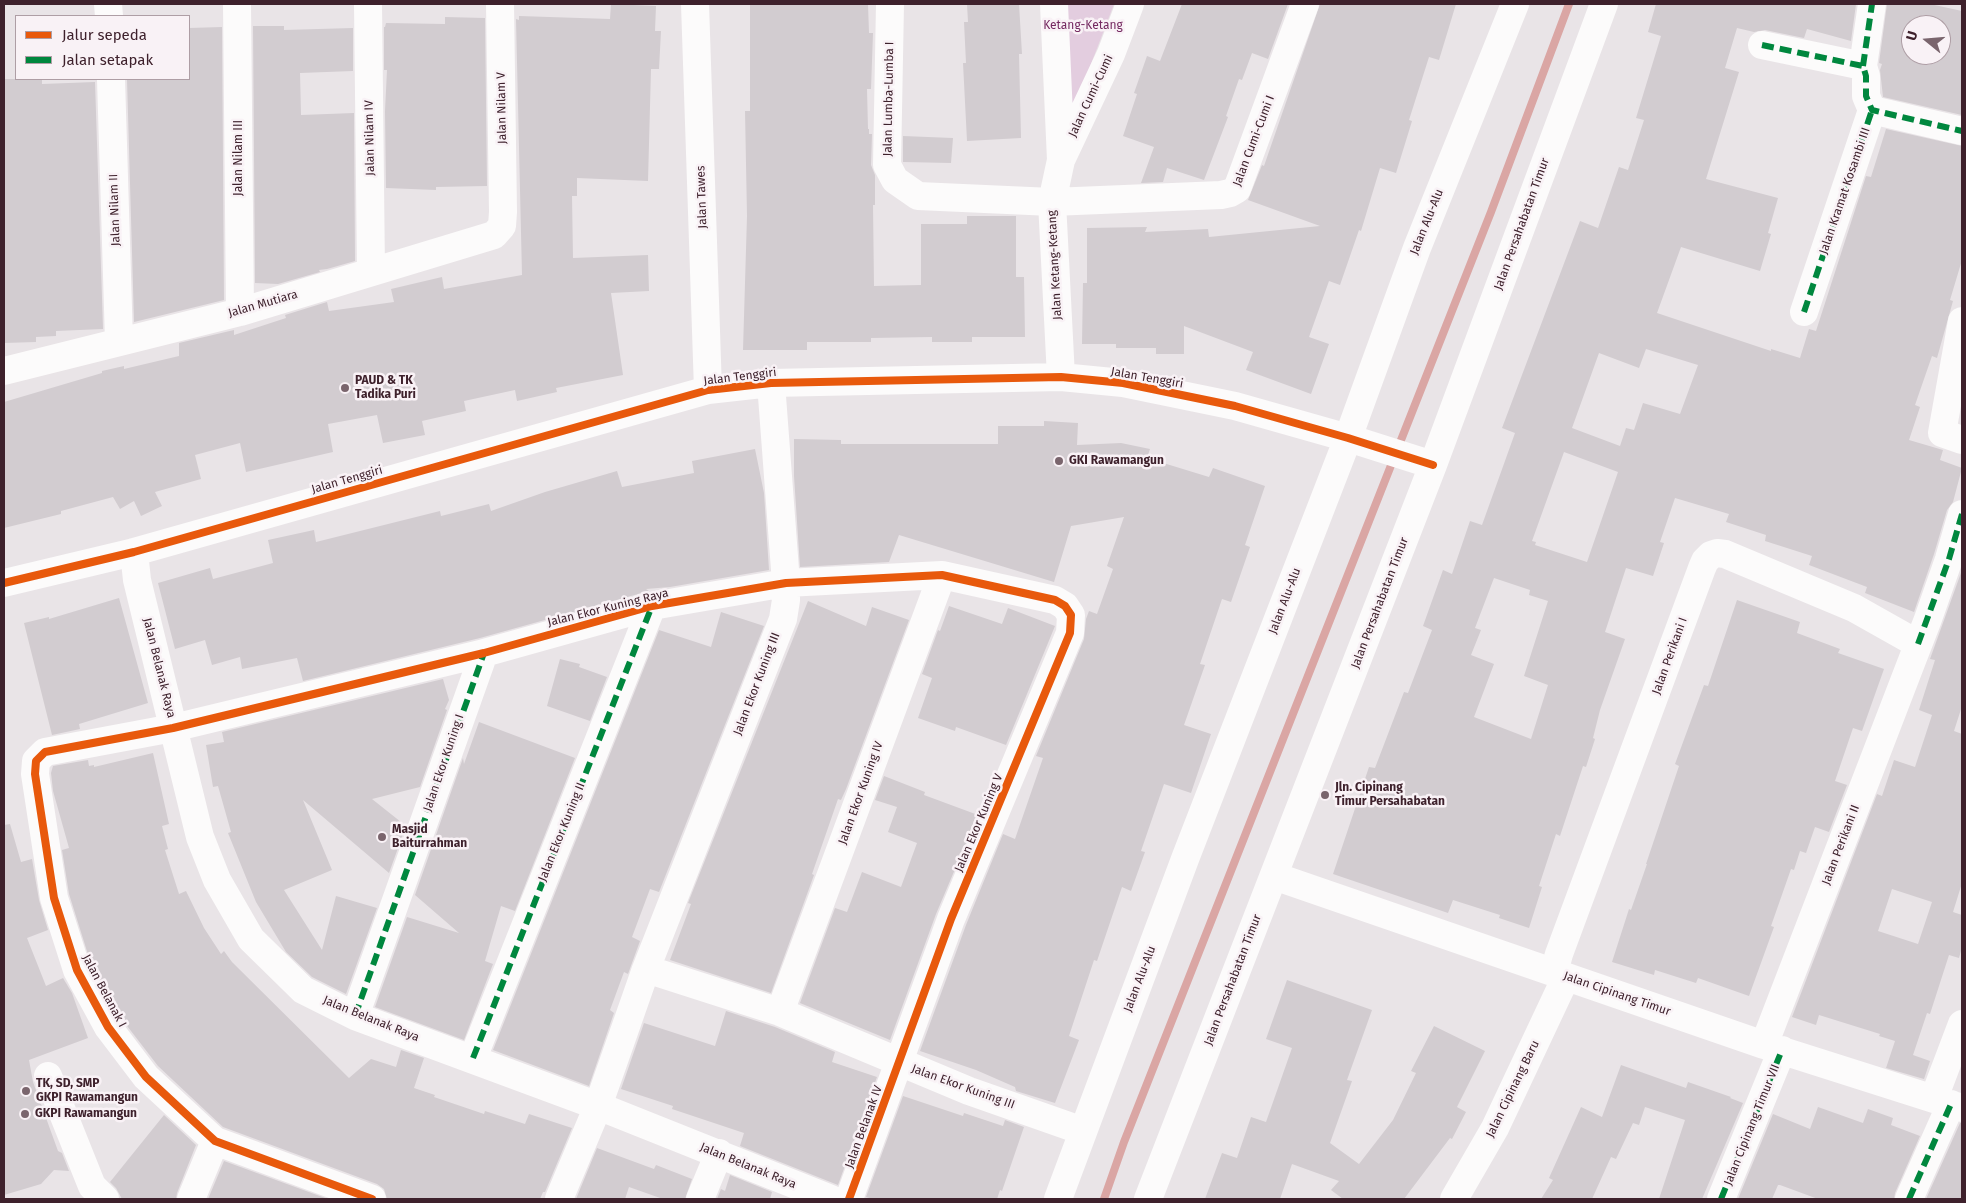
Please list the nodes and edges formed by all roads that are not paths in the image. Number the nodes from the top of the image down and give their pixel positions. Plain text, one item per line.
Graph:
1 (237, 4) edge
2 (368, 4) edge
3 (500, 4) edge
4 (695, 4) edge
5 (890, 4) edge
6 (1054, 4) edge
7 (1130, 4) edge
8 (1305, 4) edge
9 (1515, 4) edge
10 (1604, 4) edge
11 (1872, 4) edge
12 (1762, 45) dead end
13 (1863, 66) junction
14 (111, 80) edge
15 (1872, 110) junction
16 (1962, 131) edge
17 (1061, 160) junction
18 (1052, 202) junction
19 (503, 212) joint
20 (371, 272) junction
21 (240, 312) junction
22 (1804, 312) dead end
23 (1962, 321) edge
24 (119, 341) junction
25 (4, 371) edge
26 (1061, 377) junction
27 (771, 384) junction
28 (708, 390) junction
29 (1962, 440) edge
30 (1360, 442) junction
31 (1424, 463) junction
32 (1962, 514) edge
33 (134, 552) junction
34 (942, 574) junction
35 (4, 583) edge
36 (786, 583) junction
37 (1055, 600) joint
38 (652, 606) junction
39 (1918, 644) junction
40 (484, 652) junction
41 (173, 728) junction
42 (1274, 876) junction
43 (646, 969) junction
44 (1560, 974) junction
45 (780, 1012) junction
46 (355, 1016) junction
47 (1962, 1024) edge
48 (1773, 1048) junction
49 (473, 1058) junction
50 (899, 1063) junction
51 (48, 1076) dead end
52 (1949, 1103) edge
53 (598, 1106) junction
54 (1083, 1131) junction
55 (215, 1141) junction
56 (719, 1153) junction
57 (104, 1199) edge
58 (191, 1199) edge
59 (372, 1199) edge
60 (559, 1199) edge
61 (700, 1199) edge
62 (831, 1199) edge
63 (849, 1199) edge
64 (1058, 1199) edge
65 (1148, 1199) edge
66 (1454, 1199) edge
67 (1722, 1199) edge
68 (1909, 1199) edge

1 - 21 street, Jalan Nilam III
2 - 20 street, Jalan Nilam IV
3 - 19 street, Jalan Nilam V
4 - 28 street, Jalan Tawes
5 - 18 street, Jalan Lumba-Lumba I
6 - 17 street, Jalan Ketang-Ketang
7 - 17 street, Jalan Cumi-Cumi
8 - 18 street, Jalan Cumi-Cumi I
9 - 30 street, Jalan Alu-Alu
10 - 31 street, Jalan Persahabatan Timur
11 - 13 street, Jalan Kramat Kosambi III
12 - 13 street
13 - 15 street, Jalan Kramat Kosambi III
14 - 24 street, Jalan Nilam II
15 - 16 street, Jalan Kramat Kosambi III
15 - 22 street, Jalan Kramat Kosambi III
17 - 18 street, Jalan Ketang-Ketang
18 - 26 street, Jalan Ketang-Ketang
19 - 20 street, Jalan Mutiara
20 - 21 street, Jalan Mutiara
21 - 24 street, Jalan Mutiara
23 - 29 street
24 - 25 street, Jalan Mutiara
26 - 27 street, Jalan Tenggiri
26 - 30 street, Jalan Tenggiri
27 - 28 street, Jalan Tenggiri
27 - 36 street, Jalan Ekor Kuning III
28 - 33 street, Jalan Tenggiri
30 - 31 street, Jalan Tenggiri
30 - 54 street, Jalan Alu-Alu
31 - 42 street, Jalan Persahabatan Timur
32 - 39 street, Jalan Perikani II
33 - 35 street, Jalan Tenggiri
33 - 41 street, Jalan Belanak Raya
34 - 36 street, Jalan Ekor Kuning Raya
34 - 37 street, Jalan Ekor Kuning Raya
34 - 45 street, Jalan Ekor Kuning IV
36 - 38 street, Jalan Ekor Kuning Raya
36 - 43 street, Jalan Ekor Kuning III
37 - 50 street, Jalan Ekor Kuning V
38 - 40 street, Jalan Ekor Kuning Raya
38 - 49 street, Jalan Ekor Kuning II
39 - 44 street, Jalan Perikani I
39 - 48 street, Jalan Perikani II
40 - 41 street, Jalan Ekor Kuning Raya
40 - 46 street, Jalan Ekor Kuning I
41 - 46 street, Jalan Belanak Raya
41 - 55 street, Jalan Belanak I
42 - 44 street, Jalan Cipinang Timur
42 - 65 street, Jalan Persahabatan Timur
43 - 45 street, Jalan Ekor Kuning III
43 - 53 street, Jalan Ekor Kuning III
44 - 48 street, Jalan Cipinang Timur
44 - 66 street, Jalan Cipinang Baru
45 - 50 street, Jalan Ekor Kuning III
46 - 49 street, Jalan Belanak Raya
47 - 52 street
48 - 52 street, Jalan Cipinang Timur
48 - 67 street, Jalan Cipinang Timur VII
49 - 53 street, Jalan Belanak Raya
50 - 54 street, Jalan Ekor Kuning III
50 - 63 street, Jalan Belanak IV
51 - 57 street
52 - 68 street
53 - 56 street, Jalan Belanak Raya
53 - 60 street, Jalan Ekor Kuning III
54 - 64 street, Jalan Alu-Alu
55 - 58 street
55 - 59 street, Jalan Belanak I
56 - 61 street
56 - 62 street, Jalan Belanak Raya

